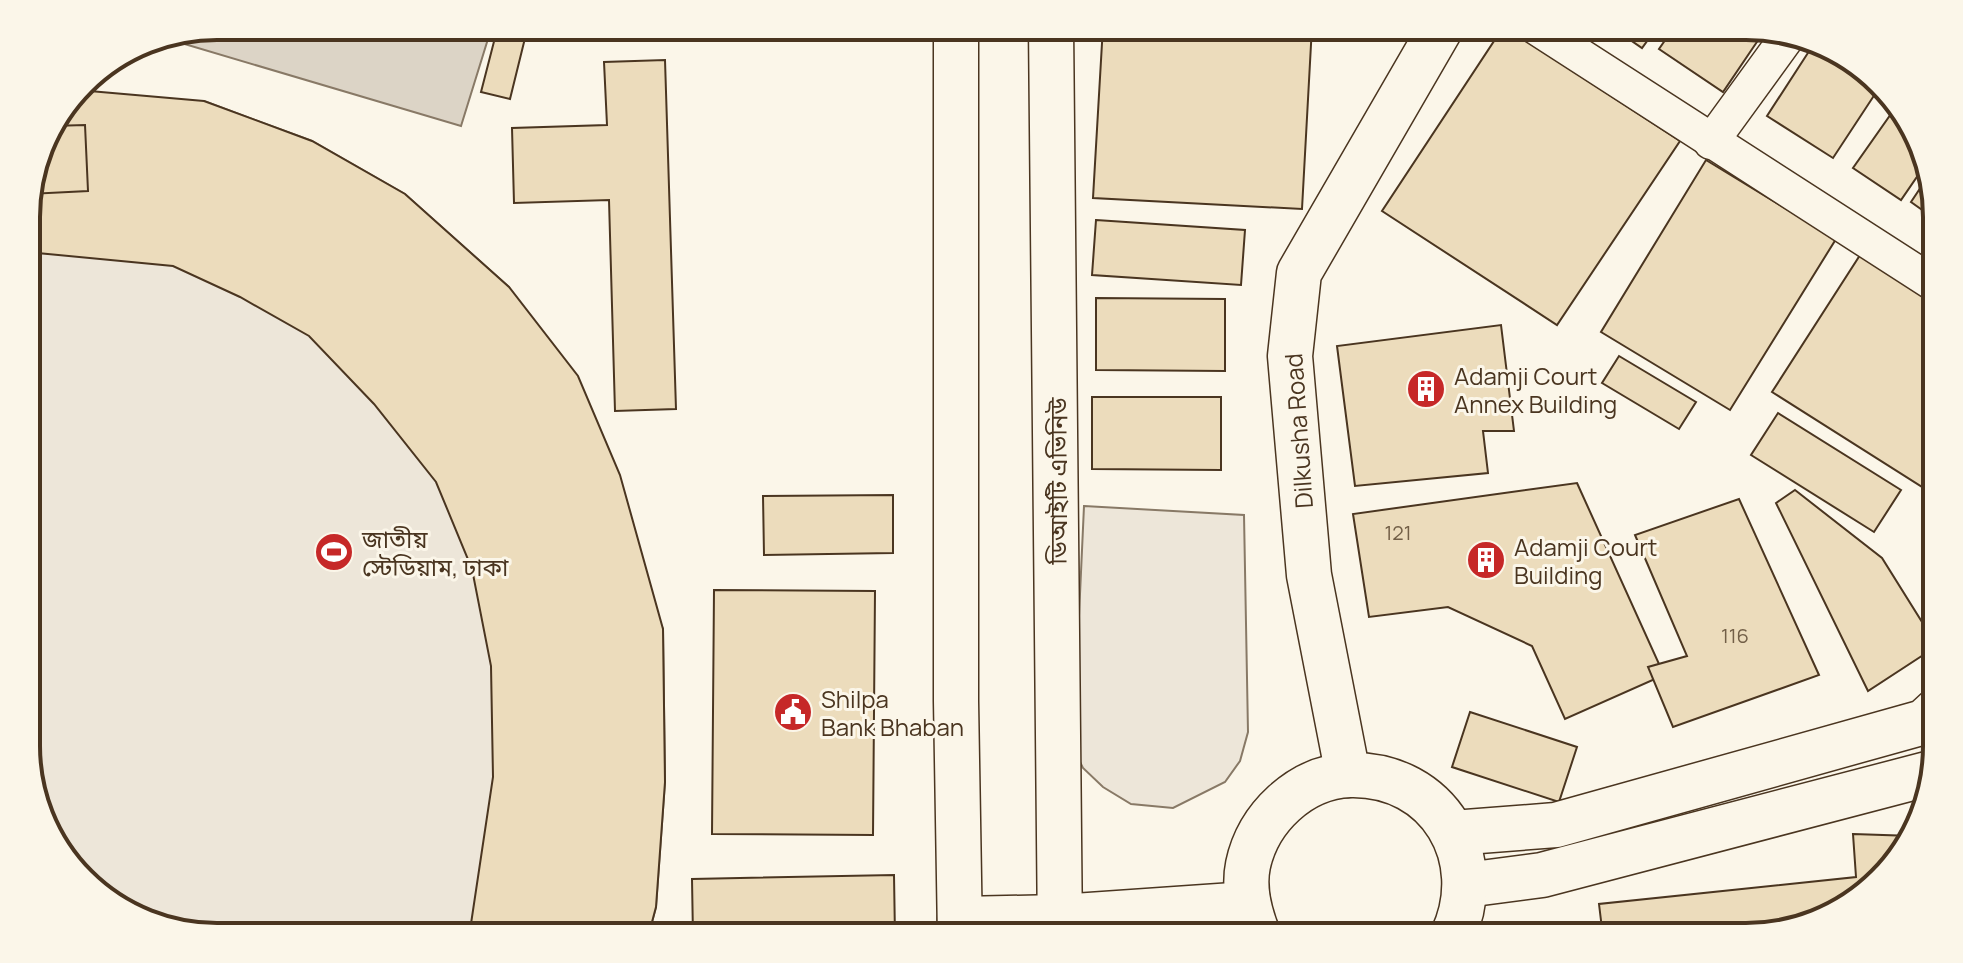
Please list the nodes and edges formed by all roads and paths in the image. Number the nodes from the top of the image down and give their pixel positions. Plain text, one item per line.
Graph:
1 (956, 40) edge
2 (1051, 40) edge
3 (1434, 40) edge
4 (1555, 40) edge
5 (1782, 44) edge
6 (1711, 142) junction
7 (1923, 277) edge
8 (1923, 724) edge
9 (1348, 775) junction
10 (1920, 776) edge
11 (1453, 833) junction
12 (1466, 885) junction
13 (1254, 920) edge
14 (960, 923) edge
15 (1060, 923) edge
16 (1171, 923) edge
17 (1459, 923) edge

1 - 14 main road
2 - 15 main road, ডিআইটি এভিনিউ
3 - 9 main road, Dilkusha Road
4 - 6 street
5 - 6 street
6 - 7 street
8 - 11 main road
9 - 11 main road
9 - 13 main road
10 - 12 main road
11 - 12 main road
12 - 17 main road
13 - 16 main road

